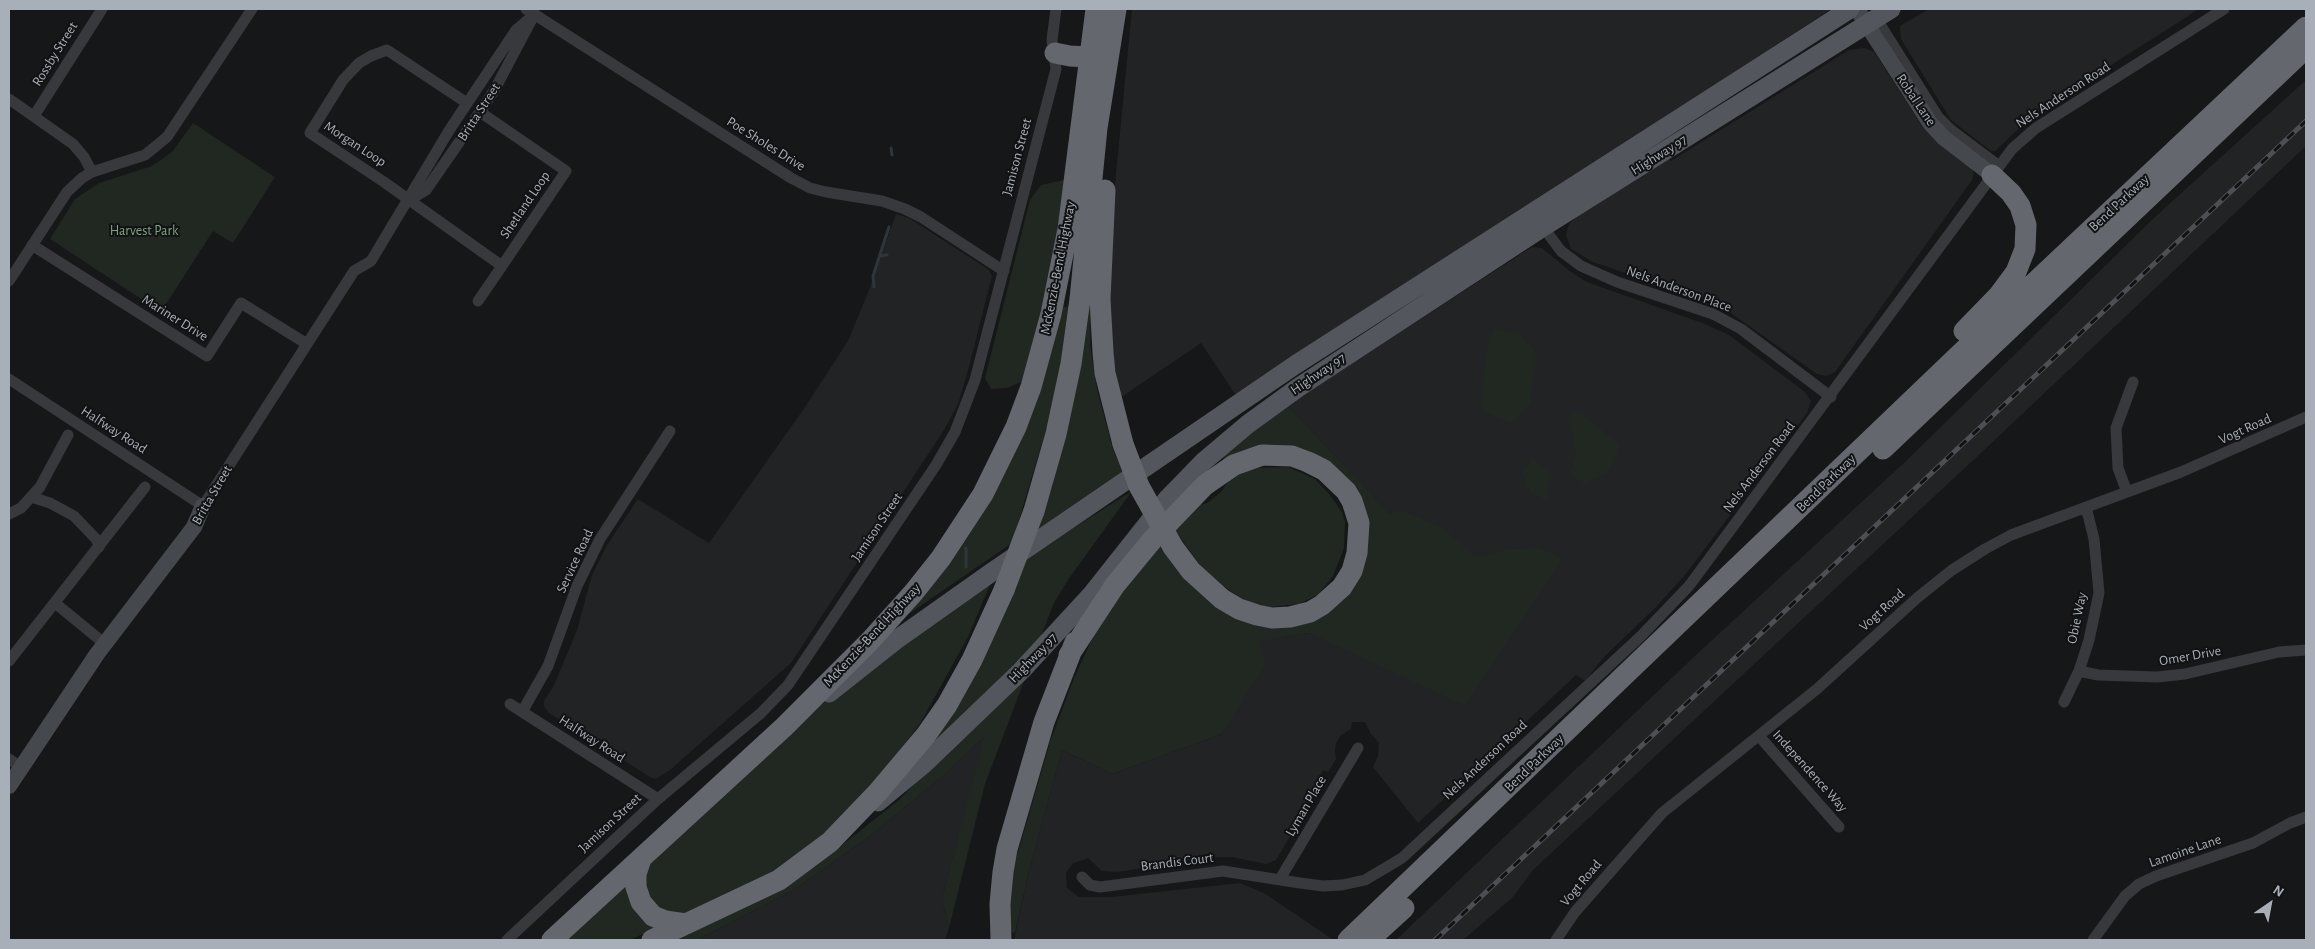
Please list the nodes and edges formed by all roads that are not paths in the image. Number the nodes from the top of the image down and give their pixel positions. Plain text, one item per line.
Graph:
1 (102, 9) edge
2 (252, 9) edge
3 (1056, 9) edge
4 (1096, 9) edge
5 (1116, 9) edge
6 (1850, 9) edge
7 (2224, 9) edge
8 (533, 11) edge
9 (1873, 14) edge
10 (2306, 27) edge
11 (2306, 48) edge
12 (1055, 53) junction
13 (1089, 56) junction
14 (9, 99) edge
15 (467, 103) junction
16 (480, 112) junction
17 (34, 116) junction
18 (1995, 171) junction
19 (92, 172) junction
20 (409, 200) junction
21 (1538, 220) junction
22 (32, 246) junction
23 (502, 266) junction
24 (1004, 271) junction
25 (9, 281) edge
26 (478, 301) dead end
27 (307, 344) junction
28 (9, 379) edge
29 (2133, 382) dead end
30 (1830, 397) junction
31 (2306, 417) edge
32 (670, 431) dead end
33 (68, 435) dead end
34 (1848, 462) junction
35 (145, 487) dead end
36 (2127, 492) junction
37 (31, 497) junction
38 (203, 506) junction
39 (2086, 507) junction
40 (9, 514) edge
41 (99, 547) junction
42 (1124, 554) junction
43 (55, 603) junction
44 (105, 644) junction
45 (2306, 650) edge
46 (1069, 655) junction
47 (9, 661) edge
48 (2079, 671) junction
49 (2064, 702) dead end
50 (510, 704) dead end
51 (522, 712) junction
52 (784, 727) junction
53 (1759, 736) junction
54 (1358, 748) dead end
55 (15, 763) edge
56 (9, 786) edge
57 (658, 799) junction
58 (2306, 817) edge
59 (1839, 827) dead end
60 (830, 842) junction
61 (641, 859) junction
62 (1082, 876) dead end
63 (1280, 880) junction
64 (686, 924) junction
65 (507, 940) edge
66 (552, 940) edge
67 (652, 940) edge
68 (1001, 940) edge
69 (1348, 940) edge
70 (1369, 940) edge
71 (1556, 940) edge
72 (2093, 940) edge

1 - 17 street, Rossby Street
2 - 19 street
3 - 12 street, Jamison Street
4 - 13 highway, McKenzie-Bend Highway
5 - 46 highway, bridge
5 - 60 highway, McKenzie-Bend Highway, bridge
6 - 21 main road, Highway 97
7 - 18 street, Nels Anderson Road
8 - 15 street, Britta Street
8 - 16 street, Britta Street
8 - 24 street, Poe Sholes Drive
9 - 18 street, Robal Lane
9 - 21 main road, Highway 97
10 - 34 highway, Bend Parkway
11 - 70 highway, Bend Parkway
12 - 13 highway
12 - 24 street, Jamison Street
13 - 52 highway, McKenzie-Bend Highway
14 - 17 street
15 - 20 street, Britta Street
15 - 20 street, Morgan Loop
16 - 20 street, Britta Street
16 - 23 street, Shetland Loop
17 - 19 street
18 - 30 street, Nels Anderson Road
18 - 34 highway
19 - 22 street
20 - 23 street
20 - 27 street, Britta Street
21 - 30 street, Nels Anderson Place
21 - 42 main road, Highway 97
21 - 52 main road, Highway 97
22 - 25 street
22 - 27 street, Mariner Drive
23 - 26 street, Shetland Loop
24 - 57 street, Jamison Street
27 - 38 street, Britta Street
28 - 38 street, Halfway Road
29 - 36 street
30 - 63 street, Nels Anderson Road
31 - 36 street, Vogt Road
32 - 51 street, Service Road
33 - 37 street
34 - 69 highway, Bend Parkway
35 - 41 street
36 - 39 street, Vogt Road
37 - 40 street
37 - 41 street
38 - 44 street, Britta Street
39 - 48 street, Obie Way
39 - 53 street, Vogt Road
41 - 43 street
42 - 46 highway
42 - 60 main road, Highway 97
43 - 44 street
43 - 47 street
44 - 55 street, Britta Street
45 - 48 street, Omer Drive
46 - 68 highway
48 - 49 street, Obie Way
50 - 51 street, Halfway Road
51 - 57 street, Halfway Road
52 - 61 highway, McKenzie-Bend Highway
53 - 59 street, Independence Way
53 - 71 street, Vogt Road
54 - 63 street, Lyman Place
55 - 56 street, Britta Street
57 - 65 street, Jamison Street
58 - 72 street, Lamoine Lane
60 - 64 highway, McKenzie-Bend Highway
61 - 64 highway
61 - 66 highway, McKenzie-Bend Highway
62 - 63 street, Brandis Court
64 - 67 highway, McKenzie-Bend Highway

